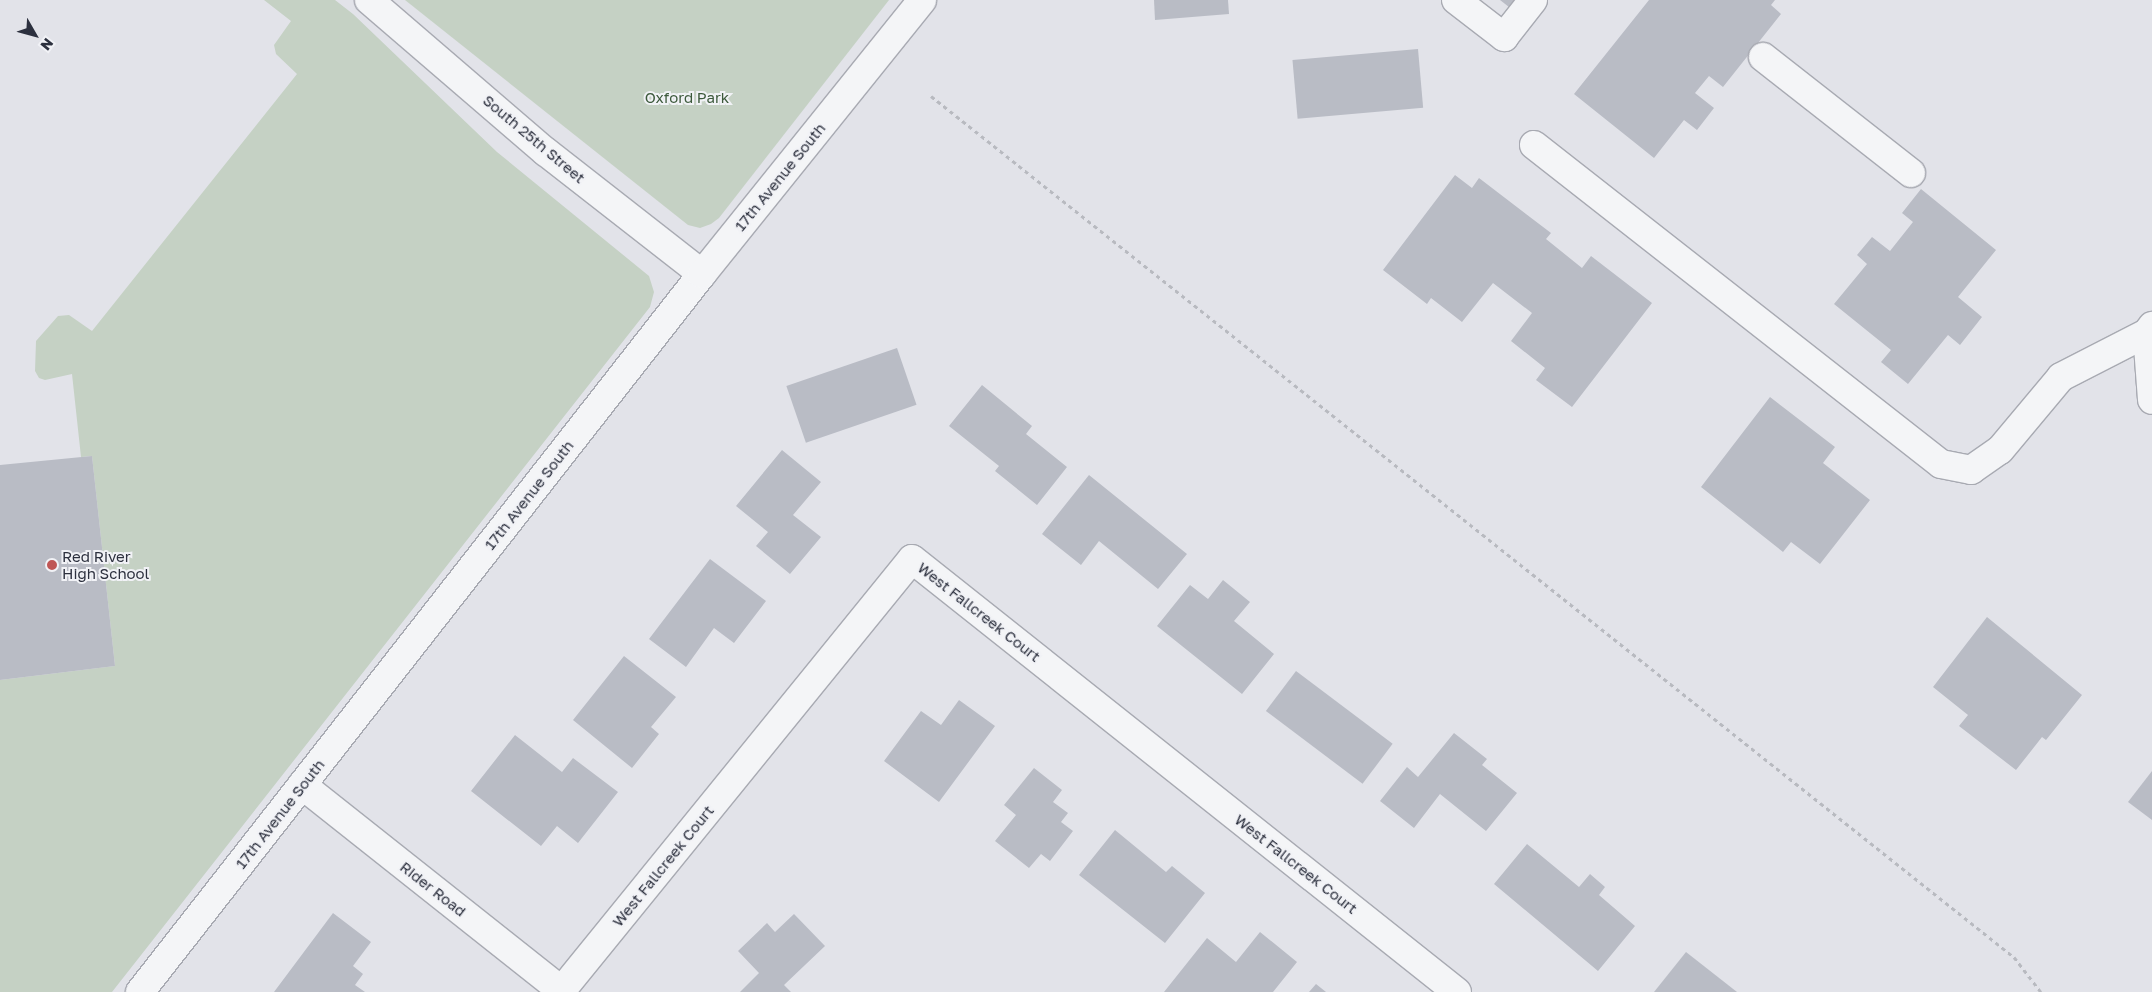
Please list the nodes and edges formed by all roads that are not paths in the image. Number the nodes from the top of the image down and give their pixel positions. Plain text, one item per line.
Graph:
1 (369, 0) edge
2 (922, 0) edge
3 (1456, 0) edge
4 (1533, 0) edge
5 (1763, 57) dead end
6 (1534, 146) dead end
7 (1911, 173) dead end
8 (702, 274) junction
9 (2149, 330) edge
10 (2152, 400) edge
11 (302, 785) junction
12 (563, 991) edge
13 (140, 992) edge
14 (1457, 992) edge

1 - 8 street, South 25th Street
2 - 8 street, 17th Avenue South
3 - 4 street
5 - 7 street
6 - 9 street
8 - 11 street, 17th Avenue South
9 - 10 street
11 - 12 street, Rider Road
11 - 13 street, 17th Avenue South
12 - 14 street, West Fallcreek Court

